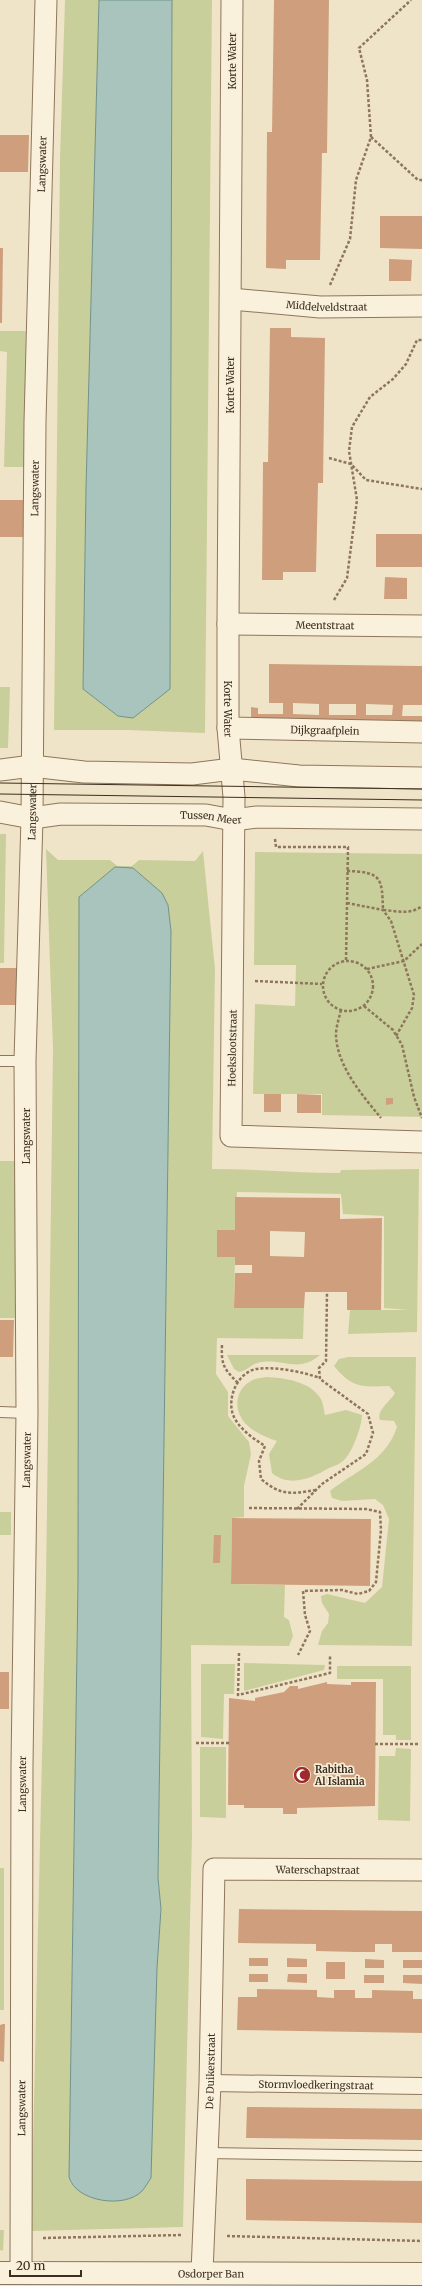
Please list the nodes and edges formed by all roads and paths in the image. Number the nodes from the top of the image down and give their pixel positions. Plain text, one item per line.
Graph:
1 (46, 0) edge
2 (232, 0) edge
3 (411, 0) edge
4 (371, 137) junction
5 (422, 180) edge
6 (231, 299) junction
7 (320, 306) junction
8 (422, 306) edge
9 (422, 340) edge
10 (329, 458) dead end
11 (351, 464) junction
12 (422, 489) edge
13 (334, 600) dead end
14 (228, 624) junction
15 (422, 626) edge
16 (228, 728) junction
17 (422, 732) edge
18 (32, 766) junction
19 (232, 769) junction
20 (0, 770) edge
21 (422, 778) edge
22 (0, 812) edge
23 (32, 818) junction
24 (274, 818) junction
25 (422, 819) edge
26 (233, 820) junction
27 (347, 871) junction
28 (347, 903) junction
29 (422, 906) edge
30 (383, 910) junction
31 (422, 944) edge
32 (346, 960) junction
33 (404, 961) junction
34 (367, 969) junction
35 (233, 980) junction
36 (322, 984) junction
37 (364, 1006) junction
38 (341, 1010) junction
39 (396, 1036) junction
40 (0, 1061) edge
41 (25, 1061) junction
42 (422, 1118) edge
43 (401, 1141) junction
44 (422, 1142) edge
45 (327, 1292) dead end
46 (222, 1346) dead end
47 (320, 1379) junction
48 (238, 1383) junction
49 (0, 1412) edge
50 (27, 1413) junction
51 (316, 1490) junction
52 (249, 1508) dead end
53 (296, 1509) junction
54 (239, 1653) dead end
55 (298, 1655) dead end
56 (330, 1656) dead end
57 (229, 1742) dead end
58 (196, 1743) dead end
59 (375, 1744) dead end
60 (419, 1744) dead end
61 (214, 1869) joint
62 (422, 1870) edge
63 (210, 2083) junction
64 (422, 2086) edge
65 (206, 2153) junction
66 (422, 2156) edge
67 (202, 2272) junction
68 (0, 2273) edge
69 (21, 2273) junction
70 (422, 2274) edge

1 - 18 street, Langswater
2 - 6 street, Korte Water
3 - 4 path
4 - 5 path
4 - 7 path
6 - 7 street, Middelveldstraat
6 - 14 street, Korte Water
7 - 8 street, Middelveldstraat
9 - 11 path
10 - 11 path
11 - 12 path
11 - 13 path
14 - 15 street, Meentstraat
14 - 16 street, Korte Water
16 - 17 street, Dijkgraafplein
16 - 19 street, Korte Water
18 - 19 street
18 - 20 street
18 - 23 street, Langswater
19 - 21 street
19 - 26 street, Hoekslootstraat
22 - 23 street, Tussen Meer
23 - 26 street, Tussen Meer
23 - 41 street, Langswater
24 - 25 street, Tussen Meer
24 - 26 street, Tussen Meer
24 - 27 path
26 - 35 street, Hoekslootstraat
27 - 28 path
27 - 30 path
28 - 30 path
28 - 32 path
29 - 30 path
30 - 33 path
31 - 33 path
32 - 34 path
32 - 36 path
33 - 34 path
33 - 39 path
34 - 37 path
35 - 36 path
35 - 43 street, Hoekslootstraat
36 - 38 path
37 - 38 path
37 - 39 path
38 - 43 path
39 - 42 path
40 - 41 lane
41 - 50 street, Langswater
43 - 44 street, Hoekslootstraat
45 - 47 path
46 - 48 path
47 - 48 path
47 - 51 path
48 - 51 path
49 - 50 lane
50 - 69 street, Langswater
51 - 53 path
52 - 53 path
53 - 55 path
54 - 56 path
57 - 58 path
59 - 60 path
61 - 62 street, Waterschapstraat
61 - 63 street, De Duikerstraat
63 - 64 street, Stormvloedkeringstraat
63 - 65 street, De Duikerstraat
65 - 66 lane
65 - 67 street, De Duikerstraat
67 - 69 street, Osdorper Ban
67 - 70 street, Osdorper Ban
68 - 69 street, Osdorper Ban

